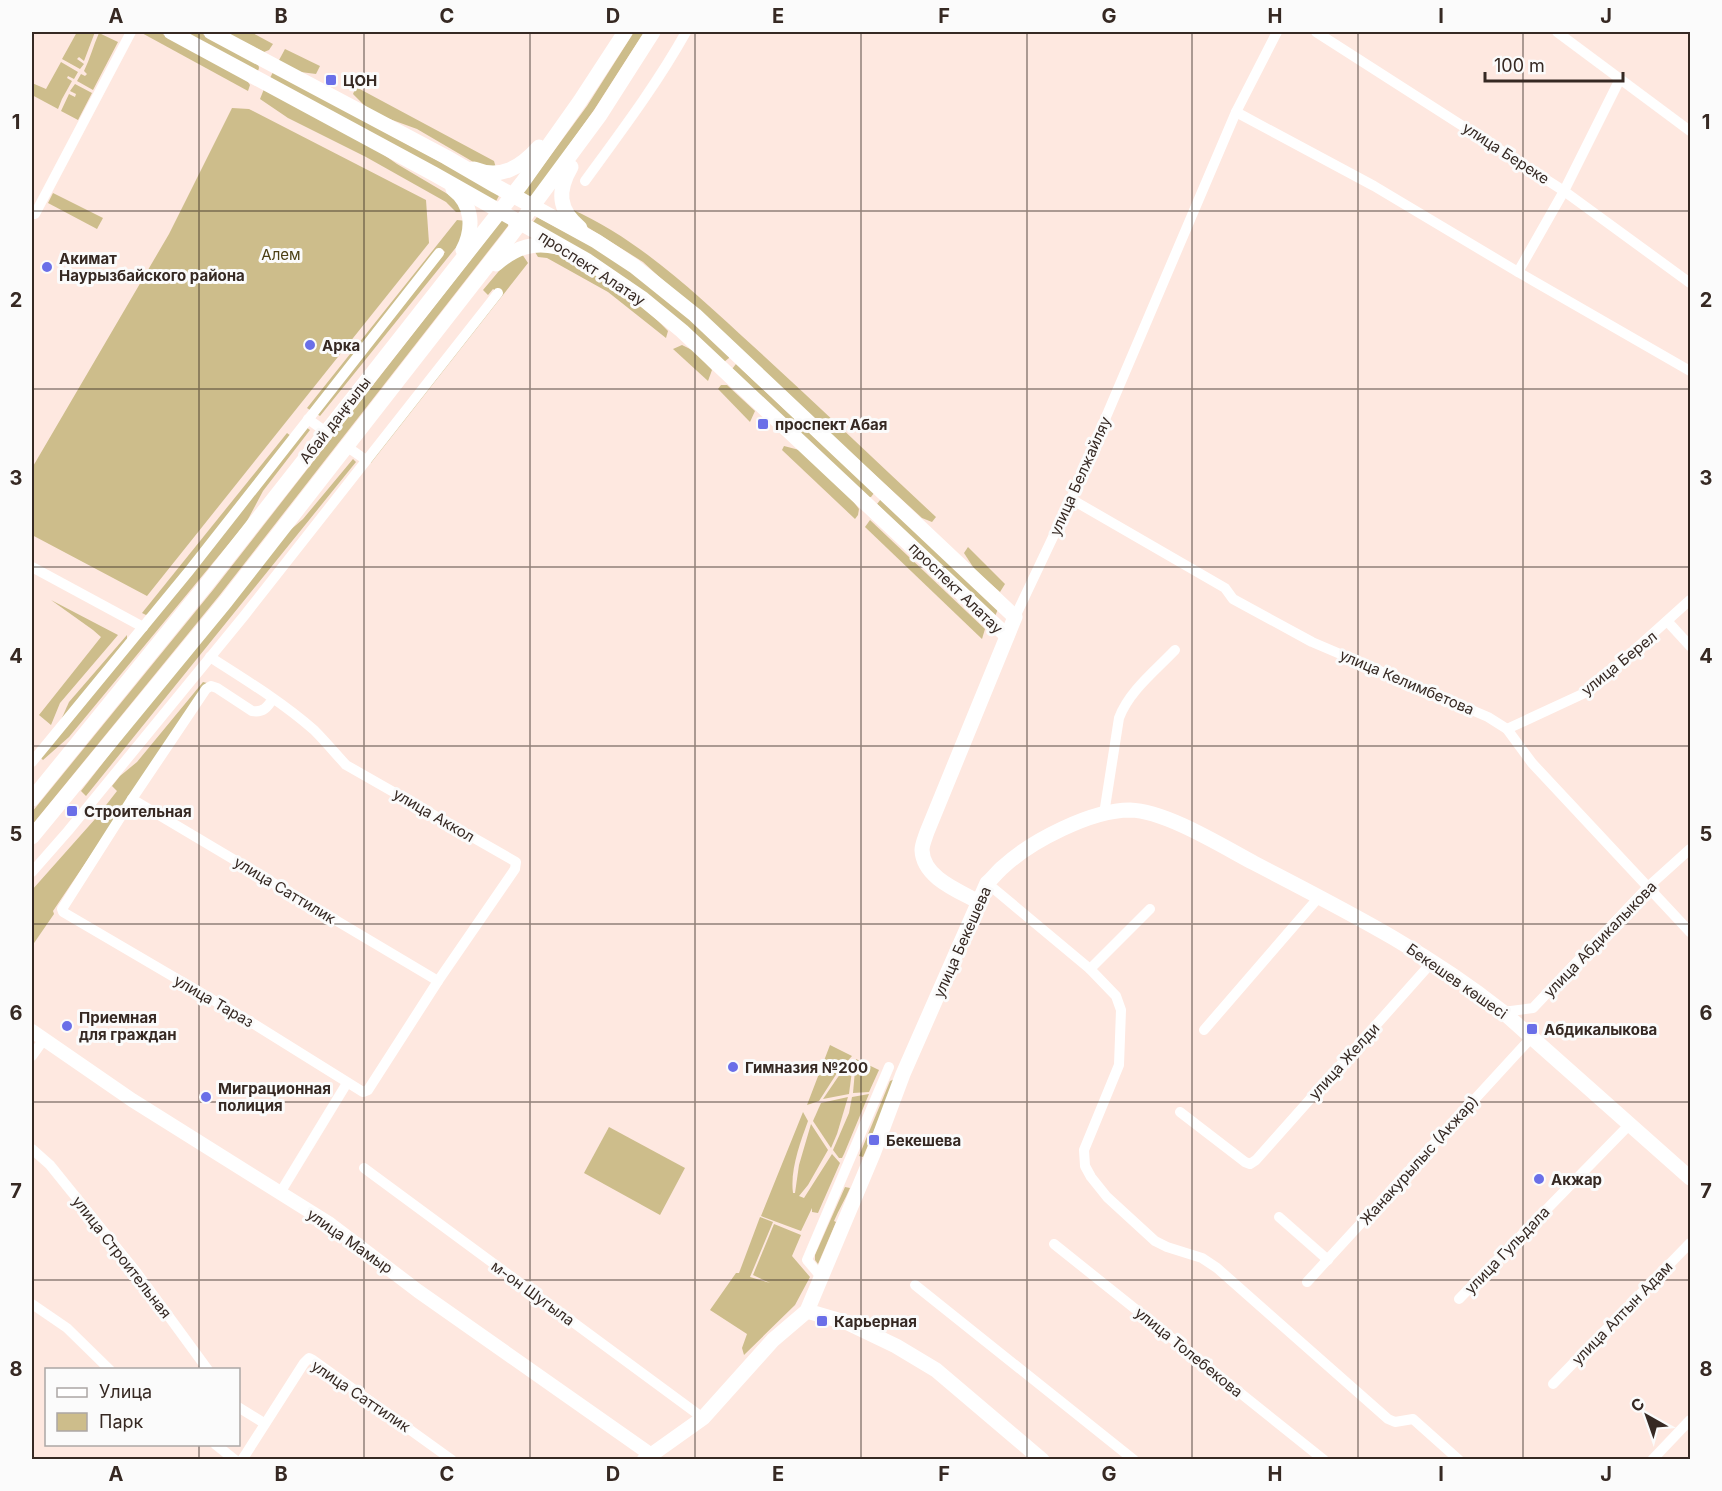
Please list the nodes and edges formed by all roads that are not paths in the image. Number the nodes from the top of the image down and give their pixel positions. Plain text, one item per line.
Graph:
1 (131, 32) edge
2 (171, 32) edge
3 (211, 32) edge
4 (625, 32) edge
5 (653, 32) edge
6 (686, 32) edge
7 (1277, 32) edge
8 (1316, 32) edge
9 (1557, 32) edge
10 (1620, 78) junction
11 (580, 101) junction
12 (1236, 112) junction
13 (600, 115) junction
14 (1690, 130) edge
15 (446, 157) junction
16 (434, 174) junction
17 (585, 181) dead end
18 (1564, 191) junction
19 (512, 195) junction
20 (533, 207) junction
21 (500, 210) junction
22 (32, 213) edge
23 (521, 222) junction
24 (596, 241) junction
25 (439, 253) dead end
26 (586, 260) junction
27 (452, 271) junction
28 (1518, 272) junction
29 (1690, 283) edge
30 (472, 286) junction
31 (498, 293) dead end
32 (737, 355) junction
33 (1690, 371) edge
34 (725, 372) junction
35 (308, 419) junction
36 (326, 432) junction
37 (346, 446) junction
38 (366, 460) junction
39 (881, 490) junction
40 (1071, 499) junction
41 (870, 506) junction
42 (32, 567) edge
43 (1690, 600) edge
44 (1015, 617) junction
45 (1668, 622) junction
46 (142, 627) junction
47 (1007, 636) junction
48 (1690, 646) edge
49 (1175, 650) dead end
50 (210, 657) junction
51 (273, 698) junction
52 (1507, 729) junction
53 (32, 762) edge
54 (32, 799) edge
55 (132, 799) junction
56 (1104, 814) junction
57 (32, 837) edge
58 (1690, 849) edge
59 (32, 872) edge
60 (987, 883) junction
61 (1649, 886) junction
62 (1319, 897) junction
63 (979, 902) junction
64 (1150, 909) dead end
65 (1690, 932) edge
66 (1433, 961) junction
67 (1090, 969) junction
68 (438, 981) junction
69 (1503, 1012) junction
70 (1204, 1030) dead end
71 (38, 1035) edge
72 (1531, 1038) junction
73 (32, 1056) edge
74 (889, 1066) dead end
75 (347, 1083) junction
76 (1180, 1112) dead end
77 (1630, 1124) junction
78 (32, 1149) edge
79 (364, 1167) dead end
80 (1690, 1178) edge
81 (280, 1193) junction
82 (1279, 1217) dead end
83 (1690, 1243) edge
84 (1054, 1244) dead end
85 (1328, 1260) junction
86 (822, 1278) junction
87 (1307, 1282) dead end
88 (915, 1286) dead end
89 (1459, 1299) dead end
90 (32, 1304) edge
91 (807, 1311) junction
92 (108, 1368) edge
93 (206, 1368) edge
94 (1553, 1384) dead end
95 (240, 1408) edge
96 (703, 1418) junction
97 (1690, 1420) edge
98 (264, 1423) junction
99 (218, 1446) edge
100 (647, 1456) edge
101 (235, 1460) edge
102 (242, 1460) edge
103 (452, 1460) edge
104 (1042, 1460) edge
105 (1134, 1460) edge
106 (1324, 1460) edge
107 (1459, 1460) edge
108 (1652, 1460) edge

1 - 22 street
2 - 16 main road, проспект Алатау
3 - 15 main road, проспект Алатау
4 - 11 main road, Абай даңғылы
5 - 13 main road
6 - 17 street
7 - 12 street, улица Белжайляу
8 - 18 street, улица Береке
9 - 10 street
10 - 14 street
10 - 18 street
11 - 15 main road
11 - 19 main road, Абай даңғылы
12 - 28 street
12 - 40 street, улица Белжайляу
13 - 20 main road
13 - 24 main road
15 - 19 main road, проспект Алатау
16 - 21 main road, проспект Алатау
16 - 27 main road
18 - 28 street
18 - 29 street, улица Береке
19 - 20 main road, проспект Алатау
19 - 21 main road, Абай даңғылы
20 - 23 main road
20 - 24 main road, проспект Алатау
21 - 23 main road, проспект Алатау
21 - 27 main road, Абай даңғылы
23 - 26 main road, проспект Алатау
23 - 30 main road
24 - 32 main road, проспект Алатау
25 - 35 street
26 - 30 main road
26 - 34 main road, проспект Алатау
27 - 36 main road, Абай даңғылы
28 - 33 street
30 - 37 main road
31 - 38 street
32 - 34 main road
32 - 39 main road, проспект Алатау
34 - 41 main road, проспект Алатау
35 - 36 street
35 - 46 street
36 - 54 main road, Абай даңғылы
37 - 38 street
37 - 57 main road
38 - 50 street
39 - 41 main road
39 - 44 main road, проспект Алатау
40 - 44 street, улица Белжайляу
40 - 52 street, улица Келимбетова
41 - 47 main road, проспект Алатау
42 - 46 street
43 - 45 street, улица Берел
44 - 47 main road, улица Белжайляу
45 - 48 street
45 - 52 street, улица Берел
46 - 53 street
47 - 63 main road, улица Белжайляу
49 - 56 street
50 - 51 street, улица Аккол
50 - 59 street
51 - 55 street
51 - 68 street, улица Аккол
52 - 61 street, улица Келимбетова
55 - 68 street, улица Саттилик
55 - 75 street, улица Тараз
56 - 60 main road, улица Бекешева
56 - 62 main road, улица Бекешева
58 - 61 street, улица Абдикалыкова
60 - 63 main road, улица Бекешева
60 - 67 street
61 - 65 street, улица Келимбетова
61 - 69 street, улица Абдикалыкова
62 - 66 main road, Бекешев көшесі
62 - 70 street
63 - 86 main road, улица Бекешева
64 - 67 street
66 - 69 main road, Бекешев көшесі
66 - 76 street, улица Желди
67 - 107 street
68 - 75 street, улица Тараз
69 - 72 main road, Бекешев көшесі
71 - 73 street
71 - 81 street, улица Мамыр
72 - 77 main road, Бекешев көшесі
72 - 85 street, Жанакурылыс (Акжар)
74 - 86 street
75 - 81 street
77 - 80 main road, Бекешев көшесі
77 - 89 street, улица Гульдала
78 - 93 street, улица Строительная
79 - 96 street, м-он Шугыла
81 - 100 street, улица Мамыр
82 - 85 street
83 - 94 street, улица Алтын Адам
84 - 106 street, улица Толебекова
85 - 87 street, Жанакурылыс (Акжар)
86 - 91 main road, улица Бекешева
88 - 105 street
90 - 92 street
91 - 96 main road
91 - 104 main road
95 - 98 street
96 - 100 main road
97 - 108 street
98 - 102 street, улица Саттилик
98 - 103 street, улица Саттилик
99 - 101 street

